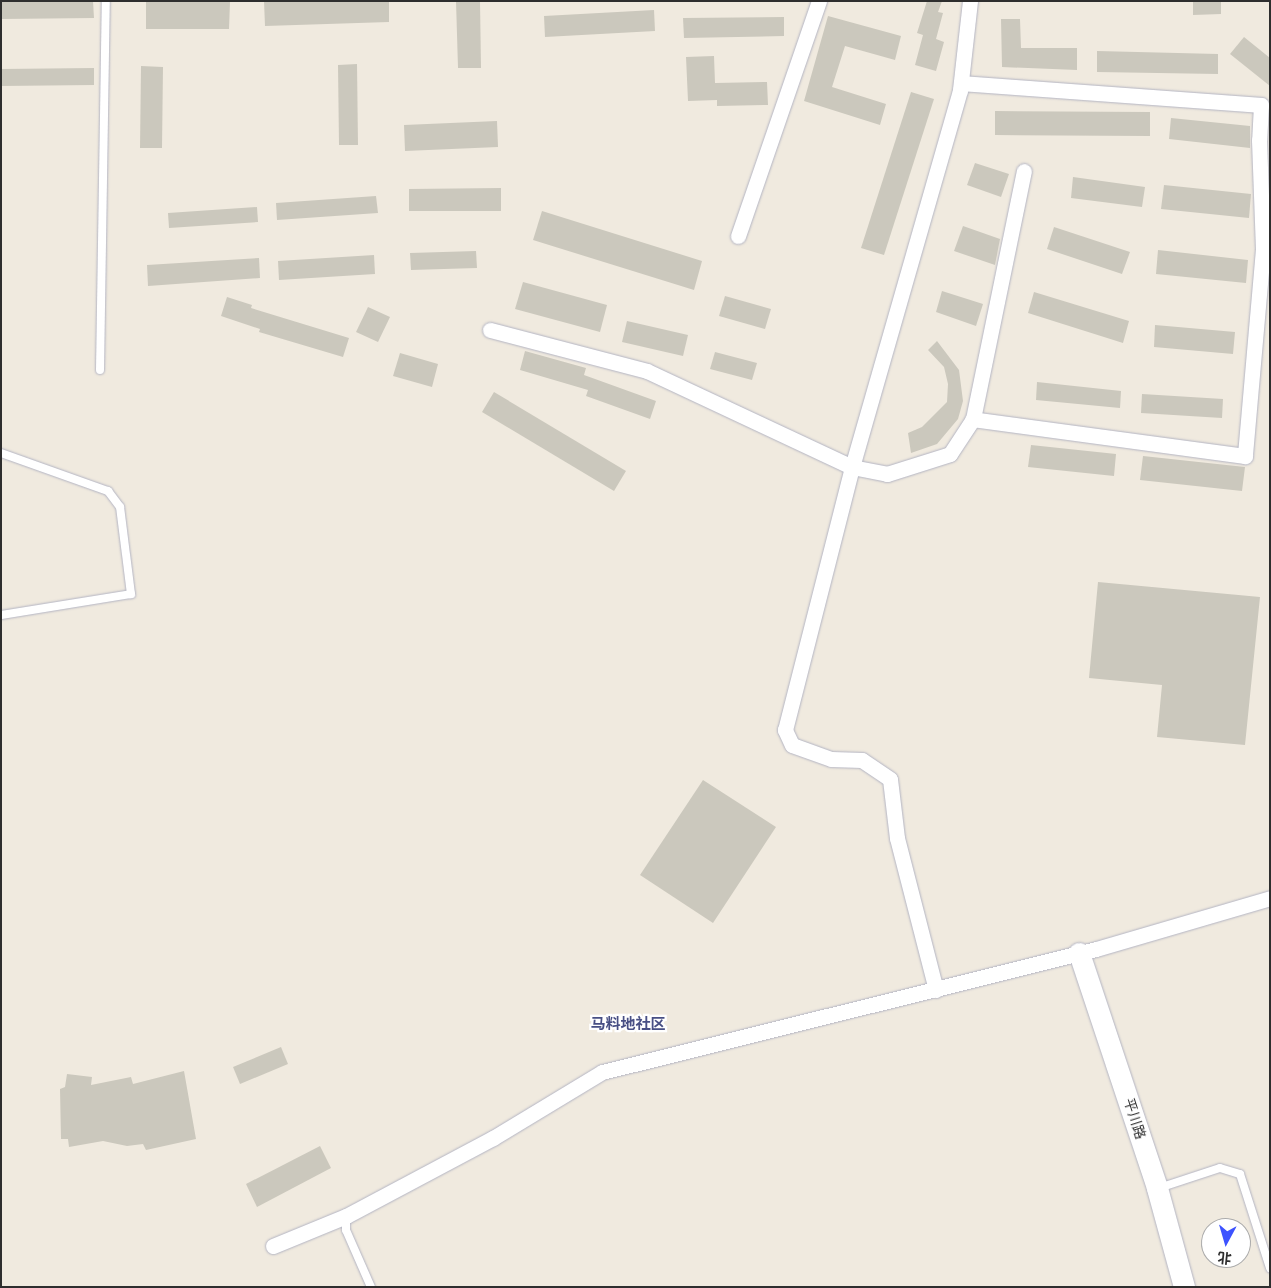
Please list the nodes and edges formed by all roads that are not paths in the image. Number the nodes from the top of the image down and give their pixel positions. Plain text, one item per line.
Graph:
1 (106, 1) edge
2 (819, 1) edge
3 (970, 1) edge
4 (961, 83) junction
5 (1024, 170) dead end
6 (738, 236) dead end
7 (490, 330) dead end
8 (100, 370) dead end
9 (973, 419) junction
10 (1, 453) edge
11 (852, 466) junction
12 (1, 615) edge
13 (1270, 898) edge
14 (1079, 953) junction
15 (936, 990) junction
16 (1157, 1188) junction
17 (346, 1216) junction
18 (273, 1246) dead end
19 (1270, 1268) edge
20 (371, 1287) edge
21 (1184, 1287) edge

1 - 8 lane
2 - 6 street
3 - 4 street
4 - 9 street
4 - 11 street
5 - 9 street
7 - 11 street
9 - 11 street
10 - 12 lane
11 - 15 street
13 - 14 street
14 - 15 street
14 - 16 street, 平川路
15 - 17 street
16 - 19 lane
16 - 21 street, 平川路
17 - 18 street
17 - 20 lane

